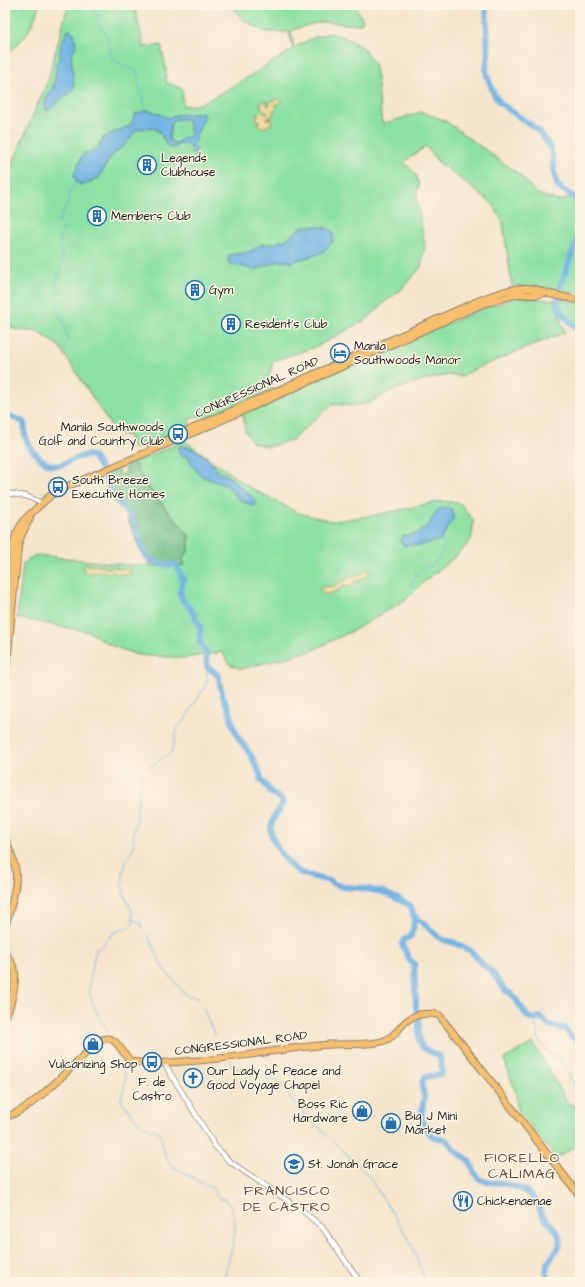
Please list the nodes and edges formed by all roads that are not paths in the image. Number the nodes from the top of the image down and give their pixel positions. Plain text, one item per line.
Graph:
1 (544, 293) junction
2 (567, 297) junction
3 (580, 297) edge
4 (580, 301) edge
5 (111, 467) junction
6 (5, 493) edge
7 (41, 504) junction
8 (17, 540) junction
9 (5, 633) edge
10 (5, 685) edge
11 (5, 838) edge
12 (5, 928) edge
13 (5, 952) edge
14 (435, 1014) junction
15 (5, 1017) edge
16 (164, 1063) junction
17 (5, 1117) edge
18 (580, 1196) edge
19 (580, 1202) edge
20 (360, 1282) edge

1 - 2 main road, CONGRESSIONAL ROAD
1 - 5 main road, CONGRESSIONAL ROAD
1 - 5 main road, CONGRESSIONAL ROAD
2 - 3 main road, CONGRESSIONAL ROAD
2 - 4 main road, CONGRESSIONAL ROAD
5 - 7 main road, CONGRESSIONAL ROAD
6 - 7 street
7 - 8 main road, CONGRESSIONAL ROAD
8 - 9 main road, CONGRESSIONAL ROAD
8 - 10 main road, CONGRESSIONAL ROAD
11 - 12 main road
13 - 15 main road
14 - 16 main road, CONGRESSIONAL ROAD
14 - 18 main road
14 - 19 main road
16 - 17 main road, CONGRESSIONAL ROAD
16 - 20 street

